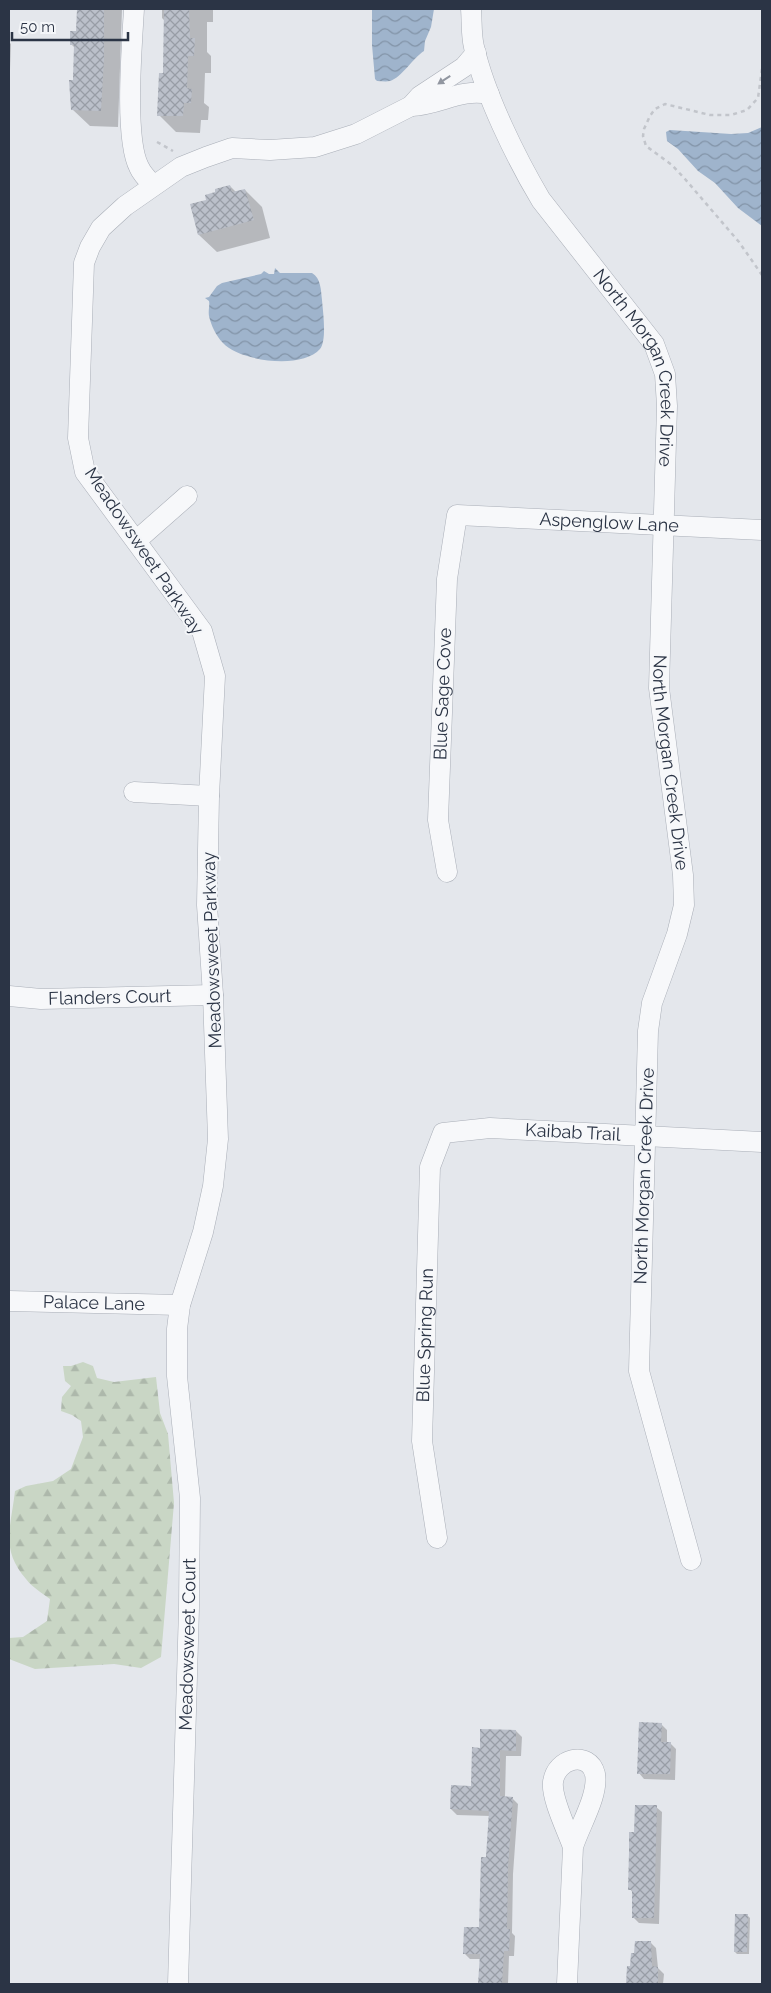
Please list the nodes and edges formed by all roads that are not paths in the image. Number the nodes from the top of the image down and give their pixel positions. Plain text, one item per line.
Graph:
1 (134, 9) edge
2 (471, 9) edge
3 (476, 52) junction
4 (490, 94) junction
5 (411, 106) junction
6 (153, 185) junction
7 (187, 496) dead end
8 (457, 516) joint
9 (664, 524) junction
10 (762, 530) edge
11 (137, 540) junction
12 (134, 792) dead end
13 (209, 796) junction
14 (447, 872) dead end
15 (213, 994) junction
16 (9, 996) edge
17 (443, 1133) joint
18 (644, 1135) junction
19 (762, 1142) edge
20 (9, 1301) edge
21 (180, 1305) junction
22 (437, 1538) dead end
23 (691, 1560) dead end
24 (573, 1847) dead end
25 (178, 1984) edge
26 (567, 1984) edge

1 - 6 street
2 - 3 street, North Morgan Creek Drive
3 - 4 street, North Morgan Creek Drive
3 -> 5 street, Meadowsweet Parkway
4 - 5 street, Meadowsweet Parkway
4 - 9 street, North Morgan Creek Drive
5 - 6 street, Meadowsweet Parkway
6 - 11 street, Meadowsweet Parkway
7 - 11 street
8 - 9 street, Aspenglow Lane
8 - 14 street, Blue Sage Cove
9 - 10 street, Aspenglow Lane
9 - 18 street, North Morgan Creek Drive
11 - 13 street, Meadowsweet Parkway
12 - 13 street
13 - 15 street, Meadowsweet Parkway
15 - 16 street, Flanders Court
15 - 21 street, Meadowsweet Parkway
17 - 18 street, Kaibab Trail
17 - 22 street, Blue Spring Run
18 - 19 street, Kaibab Trail
18 - 23 street, North Morgan Creek Drive
20 - 21 street, Palace Lane
21 - 25 street, Meadowsweet Court
24 - 26 street

